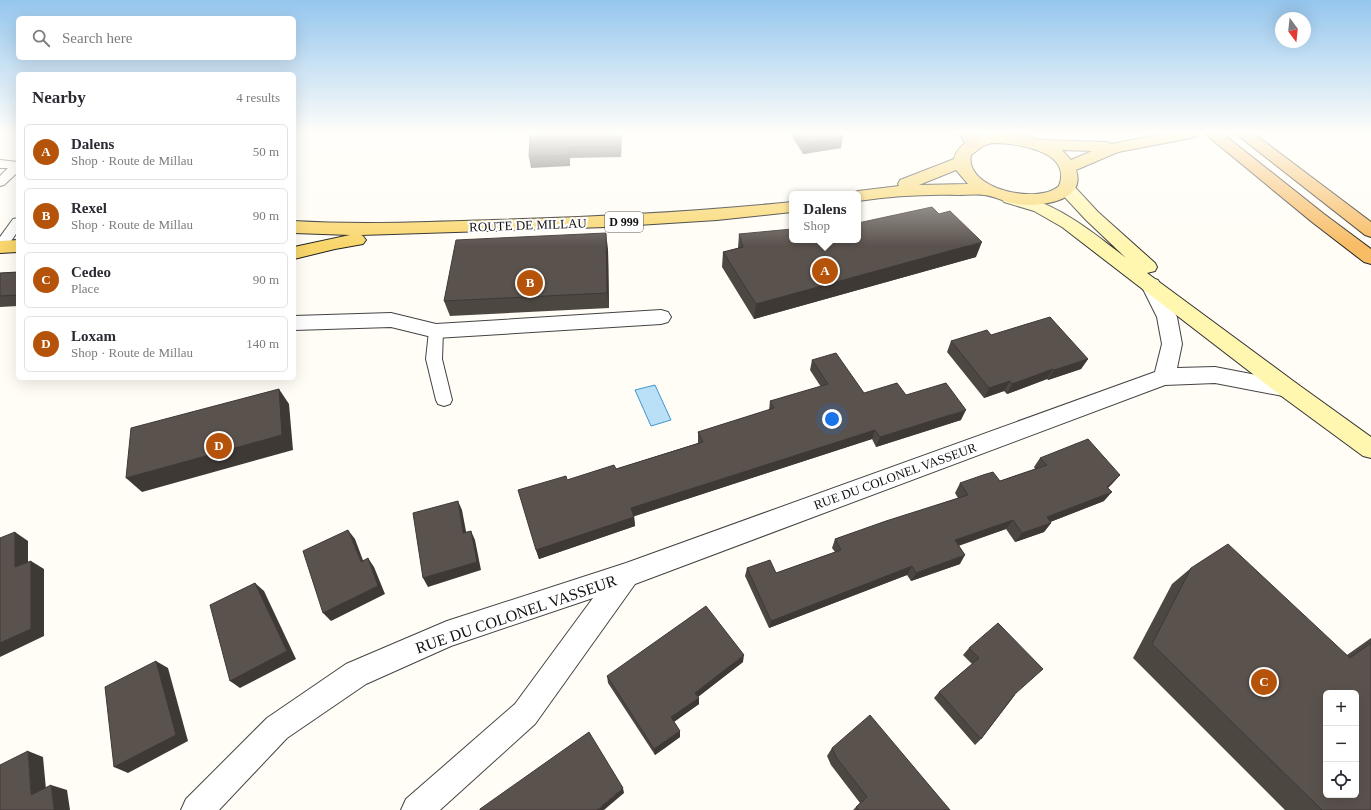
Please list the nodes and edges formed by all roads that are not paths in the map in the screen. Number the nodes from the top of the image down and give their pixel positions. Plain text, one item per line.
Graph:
1 (13, 171) edge
2 (941, 171) edge
3 (965, 171) edge
4 (1069, 171) edge
5 (1259, 171) edge
6 (1292, 171) edge
7 (0, 182) edge
8 (1066, 188) junction
9 (988, 190) junction
10 (884, 192) junction
11 (861, 196) edge
12 (1010, 198) junction
13 (789, 207) edge
14 (16, 225) edge
15 (296, 227) edge
16 (456, 228) junction
17 (1371, 231) edge
18 (16, 246) edge
19 (0, 247) edge
20 (296, 253) edge
21 (1371, 258) edge
22 (1151, 285) junction
23 (661, 317) dead end
24 (296, 323) edge
25 (436, 330) junction
26 (1164, 377) junction
27 (1288, 389) junction
28 (444, 400) dead end
29 (1371, 431) edge
30 (1371, 449) edge
31 (626, 575) junction
32 (197, 810) edge
33 (417, 810) edge

1 - 7 lane
2 - 10 main road
3 - 9 main road
4 - 8 main road
5 - 21 highway
6 - 17 highway
8 - 12 main road
8 - 29 main road
9 - 10 main road
9 - 12 main road
10 - 11 main road
12 - 22 main road
13 - 16 main road, ROUTE DE MILLAU / D 999
14 - 19 lane
15 - 16 main road, ROUTE DE MILLAU / D 999
16 - 20 main road, ROUTE DE MILLAU / D 999
18 - 19 main road
22 - 26 street
22 - 27 main road
23 - 25 street
24 - 25 street
25 - 28 lane
26 - 27 street, RUE DU COLONEL VASSEUR
26 - 31 street, RUE DU COLONEL VASSEUR
27 - 30 main road
31 - 32 street, RUE DU COLONEL VASSEUR
31 - 33 street, RUE DU COLONEL VASSEUR

